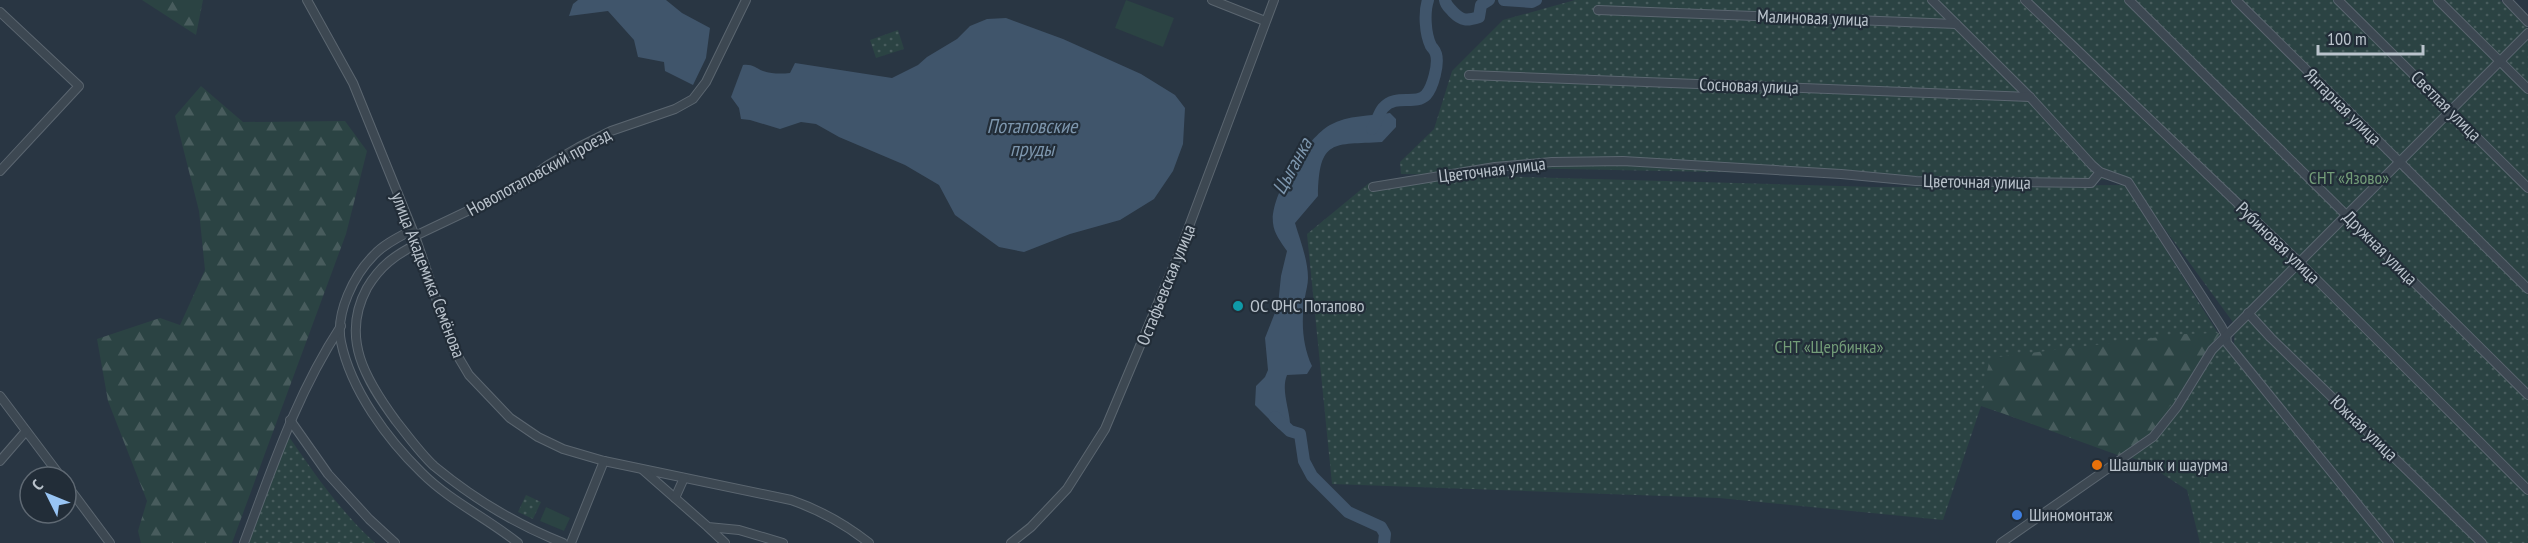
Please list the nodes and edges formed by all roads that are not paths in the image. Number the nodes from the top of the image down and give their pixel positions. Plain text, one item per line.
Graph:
1 (307, 0) edge
2 (746, 0) edge
3 (1212, 0) edge
4 (1274, 0) edge
5 (1932, 0) edge
6 (2025, 0) edge
7 (2129, 0) edge
8 (2236, 0) edge
9 (2338, 0) edge
10 (2438, 0) edge
11 (2507, 0) edge
12 (1598, 10) dead end
13 (0, 12) edge
14 (1265, 21) junction
15 (2528, 22) edge
16 (1956, 24) junction
17 (2528, 33) edge
18 (2500, 62) junction
19 (1469, 75) dead end
20 (2528, 89) edge
21 (2030, 97) junction
22 (2451, 111) junction
23 (2400, 163) junction
24 (0, 171) edge
25 (2100, 172) junction
26 (1373, 187) dead end
27 (2528, 188) edge
28 (2347, 214) junction
29 (415, 237) junction
30 (2299, 262) junction
31 (2528, 290) edge
32 (2248, 313) junction
33 (341, 325) junction
34 (2226, 335) junction
35 (2528, 395) edge
36 (0, 396) edge
37 (290, 420) junction
38 (26, 431) junction
39 (0, 461) edge
40 (604, 461) junction
41 (52, 465) edge
42 (642, 469) junction
43 (684, 478) junction
44 (2528, 490) edge
45 (675, 498) junction
46 (78, 500) edge
47 (708, 527) junction
48 (110, 543) edge
49 (244, 543) edge
50 (395, 543) edge
51 (518, 543) edge
52 (563, 543) edge
53 (571, 543) edge
54 (725, 543) edge
55 (783, 543) edge
56 (869, 543) edge
57 (1011, 543) edge
58 (2001, 543) edge
59 (2389, 543) edge
60 (2482, 543) edge

1 - 29 street, улица Академика Семёнова
2 - 29 street, Новопотаповский проезд
3 - 14 street
4 - 14 street, Остафьевская улица
5 - 16 street
6 - 30 street, Рубиновая улица
7 - 28 street, Дружная улица
8 - 23 street, Янтарная улица
9 - 22 street, Светлая улица
10 - 18 street
11 - 15 street
12 - 16 street, Малиновая улица
13 - 24 street
14 - 57 street, Остафьевская улица
16 - 21 street
17 - 18 street
18 - 20 street
18 - 22 street
19 - 21 street, Сосновая улица
21 - 25 street
22 - 23 street
22 - 27 street, Светлая улица
23 - 28 street
23 - 31 street, Янтарная улица
25 - 26 street, Цветочная улица
25 - 34 street
28 - 30 street
28 - 35 street, Дружная улица
29 - 33 street
29 - 40 street, улица Академика Семёнова
29 - 52 street
30 - 32 street
30 - 44 street, Рубиновая улица
32 - 34 street
32 - 60 street, Южная улица
33 - 37 street
33 - 51 street
34 - 58 street
34 - 59 street
36 - 38 street
37 - 49 street
37 - 50 street
38 - 39 street
38 - 41 street
40 - 42 street, улица Академика Семёнова
40 - 53 street
42 - 43 street, улица Академика Семёнова
42 - 45 street
43 - 45 street
43 - 56 street, улица Академика Семёнова
45 - 47 street
46 - 48 street
47 - 54 street
47 - 55 street

